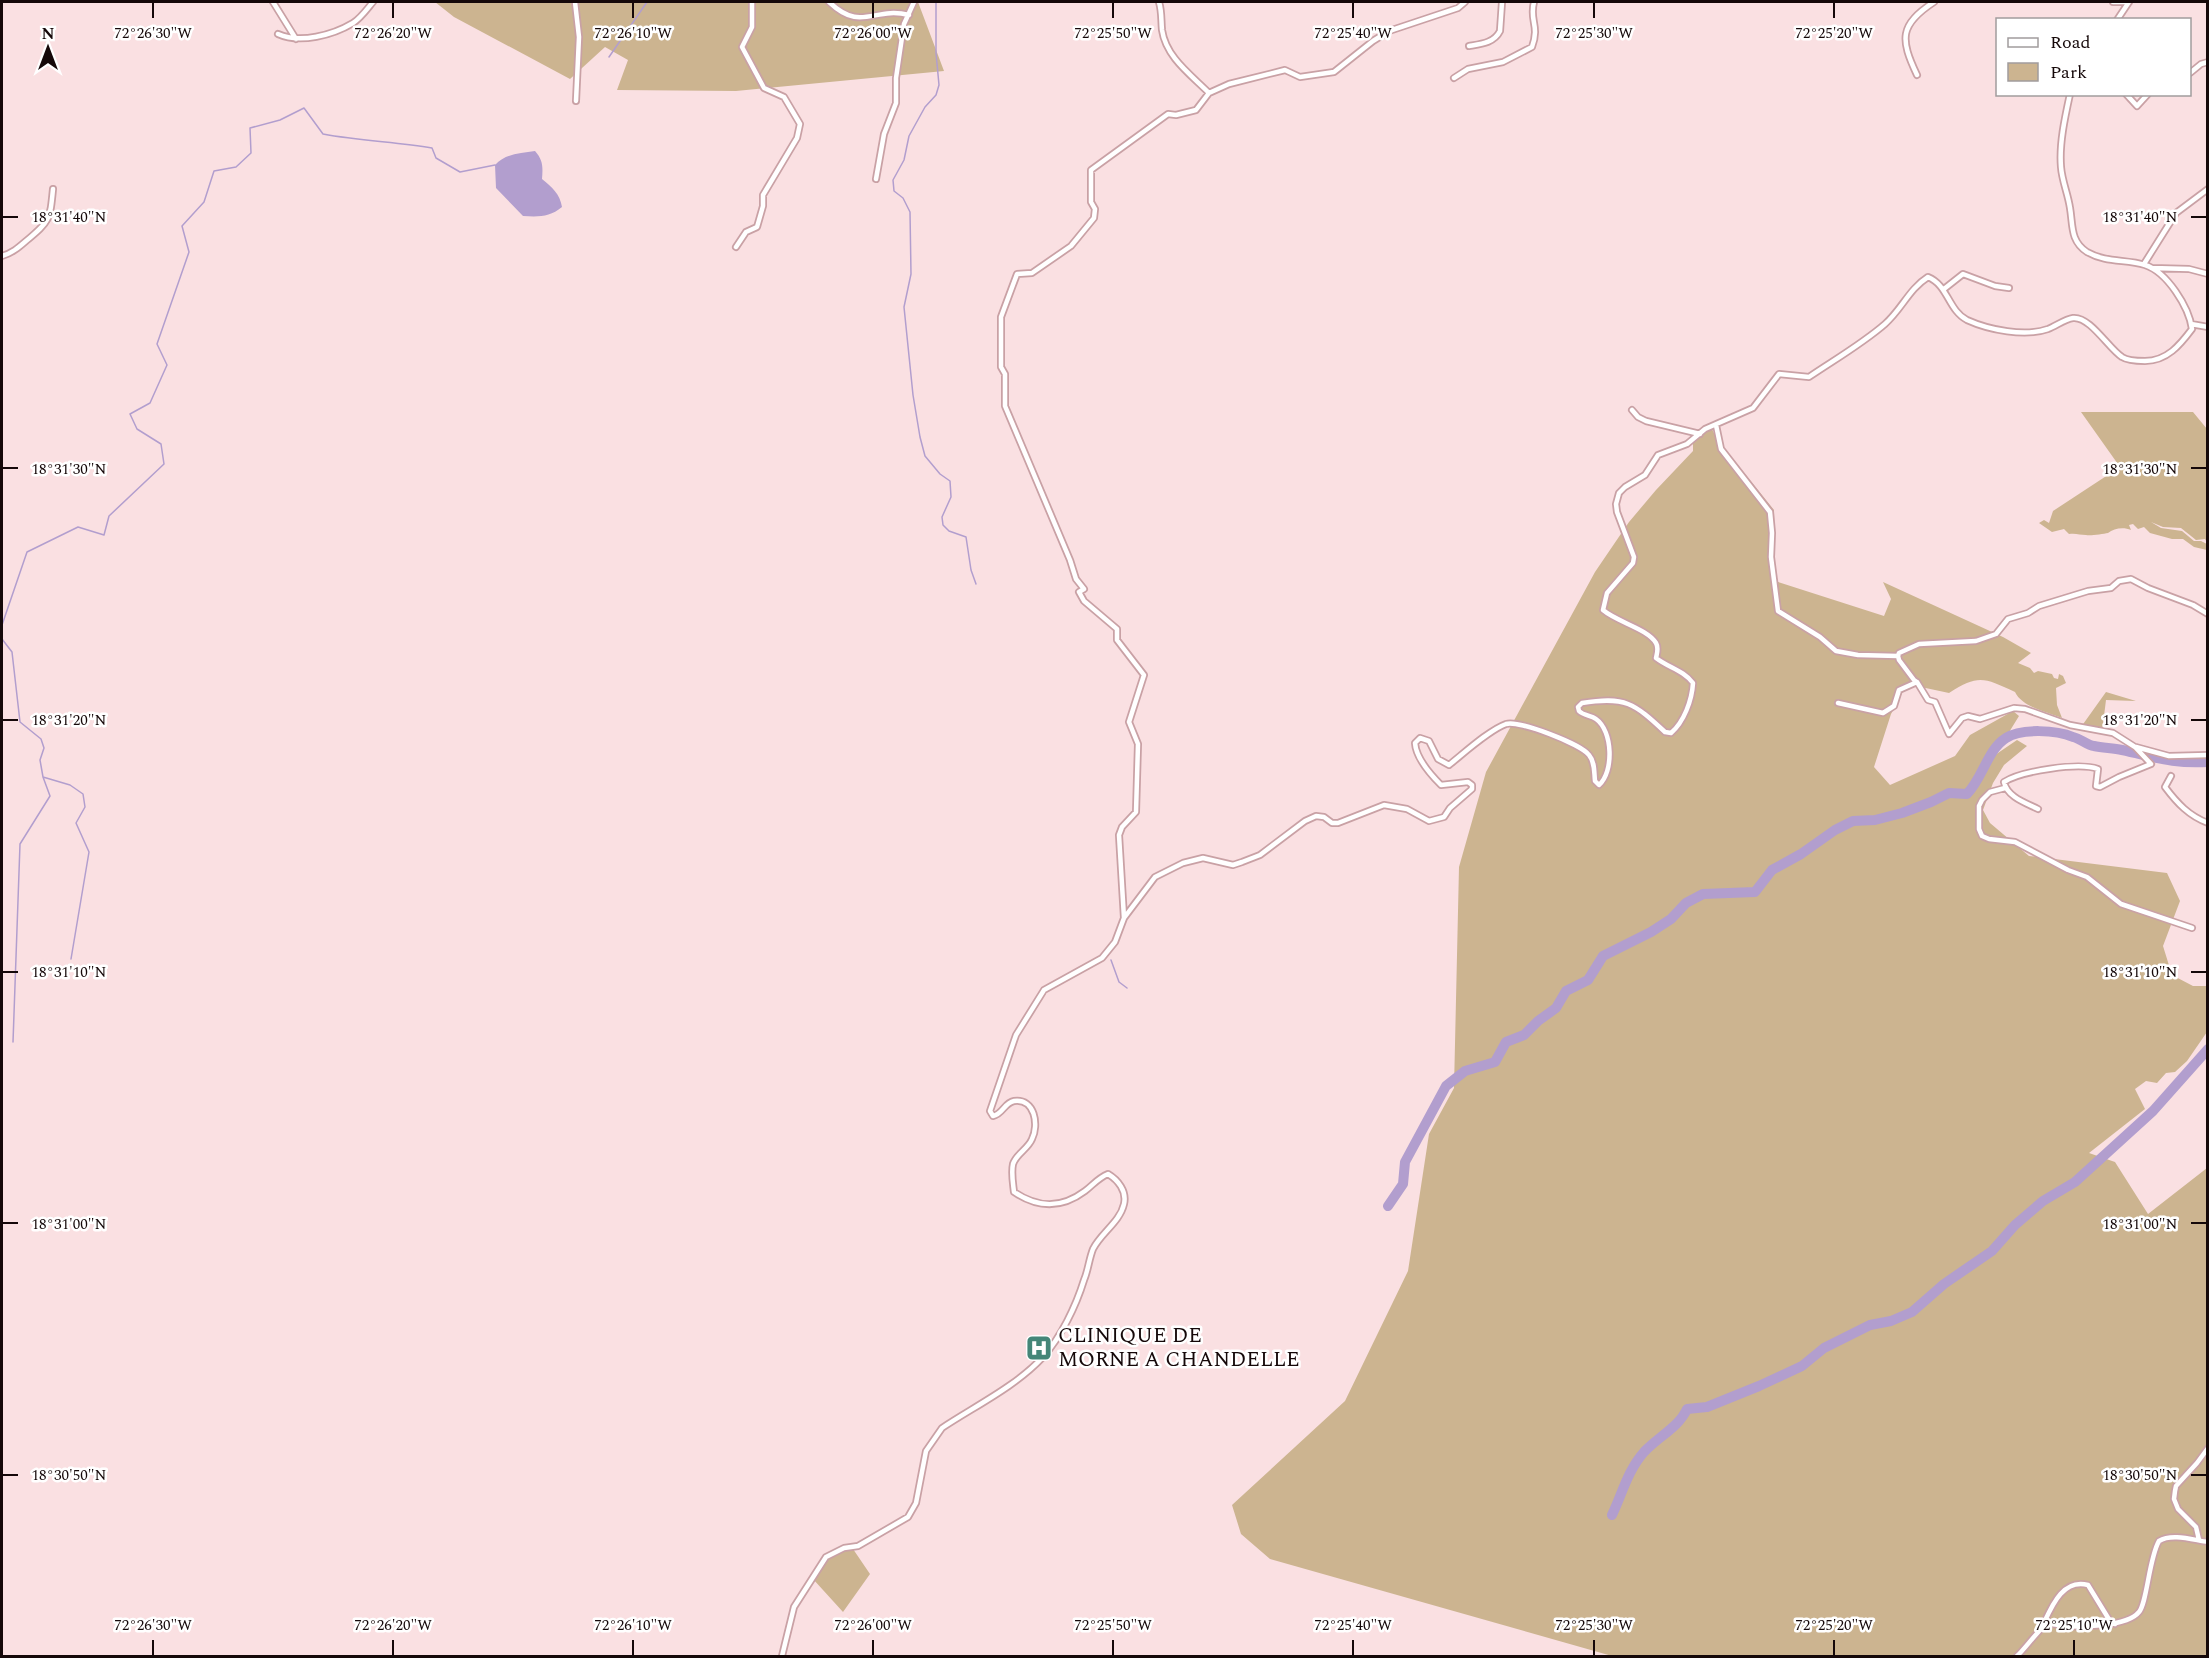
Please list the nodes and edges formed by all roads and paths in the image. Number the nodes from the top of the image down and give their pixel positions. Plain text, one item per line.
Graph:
1 (273, 2) edge
2 (373, 2) edge
3 (574, 2) edge
4 (752, 2) edge
5 (829, 2) edge
6 (914, 2) edge
7 (1159, 2) edge
8 (1465, 2) edge
9 (1502, 2) edge
10 (1534, 2) edge
11 (1934, 2) edge
12 (2117, 2) edge
13 (2131, 2) edge
14 (909, 15) junction
15 (2119, 18) edge
16 (278, 34) dead end
17 (296, 39) junction
18 (1469, 46) dead end
19 (2208, 62) edge
20 (2191, 72) edge
21 (1917, 75) dead end
22 (1454, 78) dead end
23 (1209, 93) junction
24 (2070, 96) edge
25 (2128, 96) edge
26 (2146, 96) edge
27 (576, 102) dead end
28 (876, 179) dead end
29 (53, 189) dead end
30 (2208, 189) edge
31 (736, 247) dead end
32 (2, 256) edge
33 (2144, 264) junction
34 (2152, 268) junction
35 (2208, 274) edge
36 (2009, 288) dead end
37 (1944, 289) junction
38 (2191, 324) junction
39 (2208, 327) edge
40 (1632, 410) dead end
41 (1716, 425) junction
42 (1700, 434) junction
43 (2208, 614) edge
44 (1898, 656) junction
45 (1917, 682) junction
46 (1838, 703) dead end
47 (2135, 747) junction
48 (2208, 755) edge
49 (2171, 776) dead end
50 (2005, 788) junction
51 (2038, 809) dead end
52 (2208, 823) edge
53 (1124, 918) junction
54 (2192, 928) dead end
55 (2208, 1448) edge
56 (2199, 1540) junction
57 (2208, 1542) edge
58 (2115, 1624) junction
59 (2042, 1627) junction
60 (782, 1656) edge
61 (2018, 1656) edge

1 - 17 street
2 - 17 street
3 - 27 street
4 - 31 street
5 - 14 street
6 - 14 street
7 - 23 street
8 - 23 street
9 - 18 street
10 - 22 street
11 - 21 street
12 - 13 street
13 - 15 street
14 - 28 street
16 - 17 street
19 - 20 street
23 - 53 street
24 - 33 street
25 - 26 street
29 - 32 street
30 - 33 street
33 - 34 street
34 - 35 street
34 - 38 street
36 - 37 street
37 - 38 street
37 - 41 street
38 - 39 street
40 - 42 street
41 - 42 street
41 - 44 street
42 - 53 street
43 - 44 street
44 - 45 street
45 - 46 street
45 - 47 street
47 - 48 street
47 - 50 street
49 - 52 street
50 - 51 street
50 - 54 street
53 - 60 street
55 - 56 street
56 - 57 street
56 - 58 street
58 - 59 street
58 - 59 street
59 - 61 street

